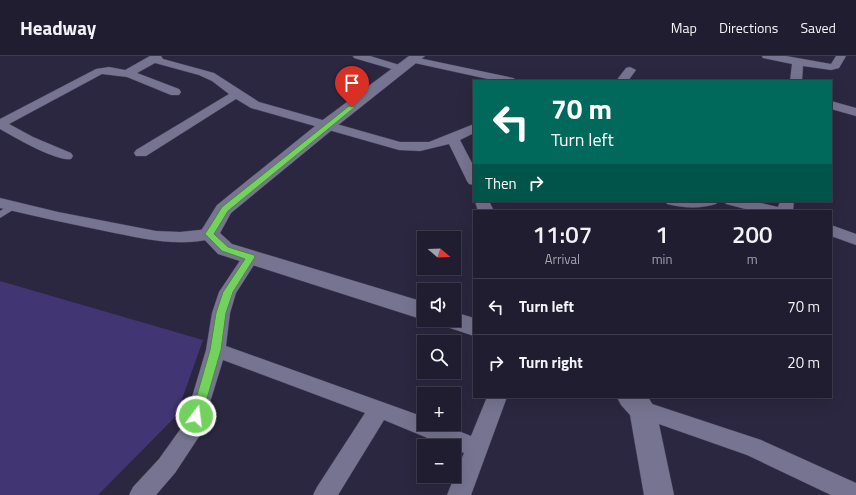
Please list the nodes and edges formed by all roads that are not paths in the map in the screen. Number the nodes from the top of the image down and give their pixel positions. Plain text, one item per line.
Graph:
1 (358, 56) edge
2 (767, 56) edge
3 (841, 56) edge
4 (155, 57) edge
5 (412, 61) edge
6 (798, 63) junction
7 (630, 70) dead end
8 (126, 74) junction
9 (508, 80) edge
10 (623, 80) edge
11 (796, 80) edge
12 (175, 92) dead end
13 (235, 95) junction
14 (832, 105) edge
15 (856, 112) edge
16 (0, 124) edge
17 (326, 126) junction
18 (473, 128) edge
19 (452, 137) junction
20 (141, 153) dead end
21 (66, 156) dead end
22 (473, 179) edge
23 (734, 202) edge
24 (7, 205) edge
25 (770, 210) edge
26 (0, 215) edge
27 (832, 230) edge
28 (210, 234) junction
29 (856, 240) edge
30 (251, 257) junction
31 (417, 309) edge
32 (461, 323) edge
33 (473, 327) edge
34 (216, 350) junction
35 (498, 398) edge
36 (637, 404) edge
37 (379, 410) junction
38 (477, 448) junction
39 (141, 495) edge
40 (325, 495) edge
41 (458, 495) edge
42 (659, 495) edge
43 (856, 495) edge

1 - 5 street
2 - 6 street
3 - 6 street
4 - 8 street
4 - 13 street
5 - 9 street
5 - 17 main road
6 - 11 street
7 - 10 street
8 - 12 street
8 - 16 street
13 - 17 street
13 - 20 street
14 - 15 street
16 - 21 street
17 - 19 street
17 - 28 main road
18 - 19 street
19 - 22 street
23 - 25 street
24 - 26 lane
24 - 28 street
27 - 29 street
28 - 30 main road
30 - 31 main road
30 - 34 street
32 - 33 main road
34 - 37 street
34 - 39 street
35 - 38 street
36 - 42 main road
36 - 43 street
37 - 38 street
37 - 40 street
38 - 41 street

